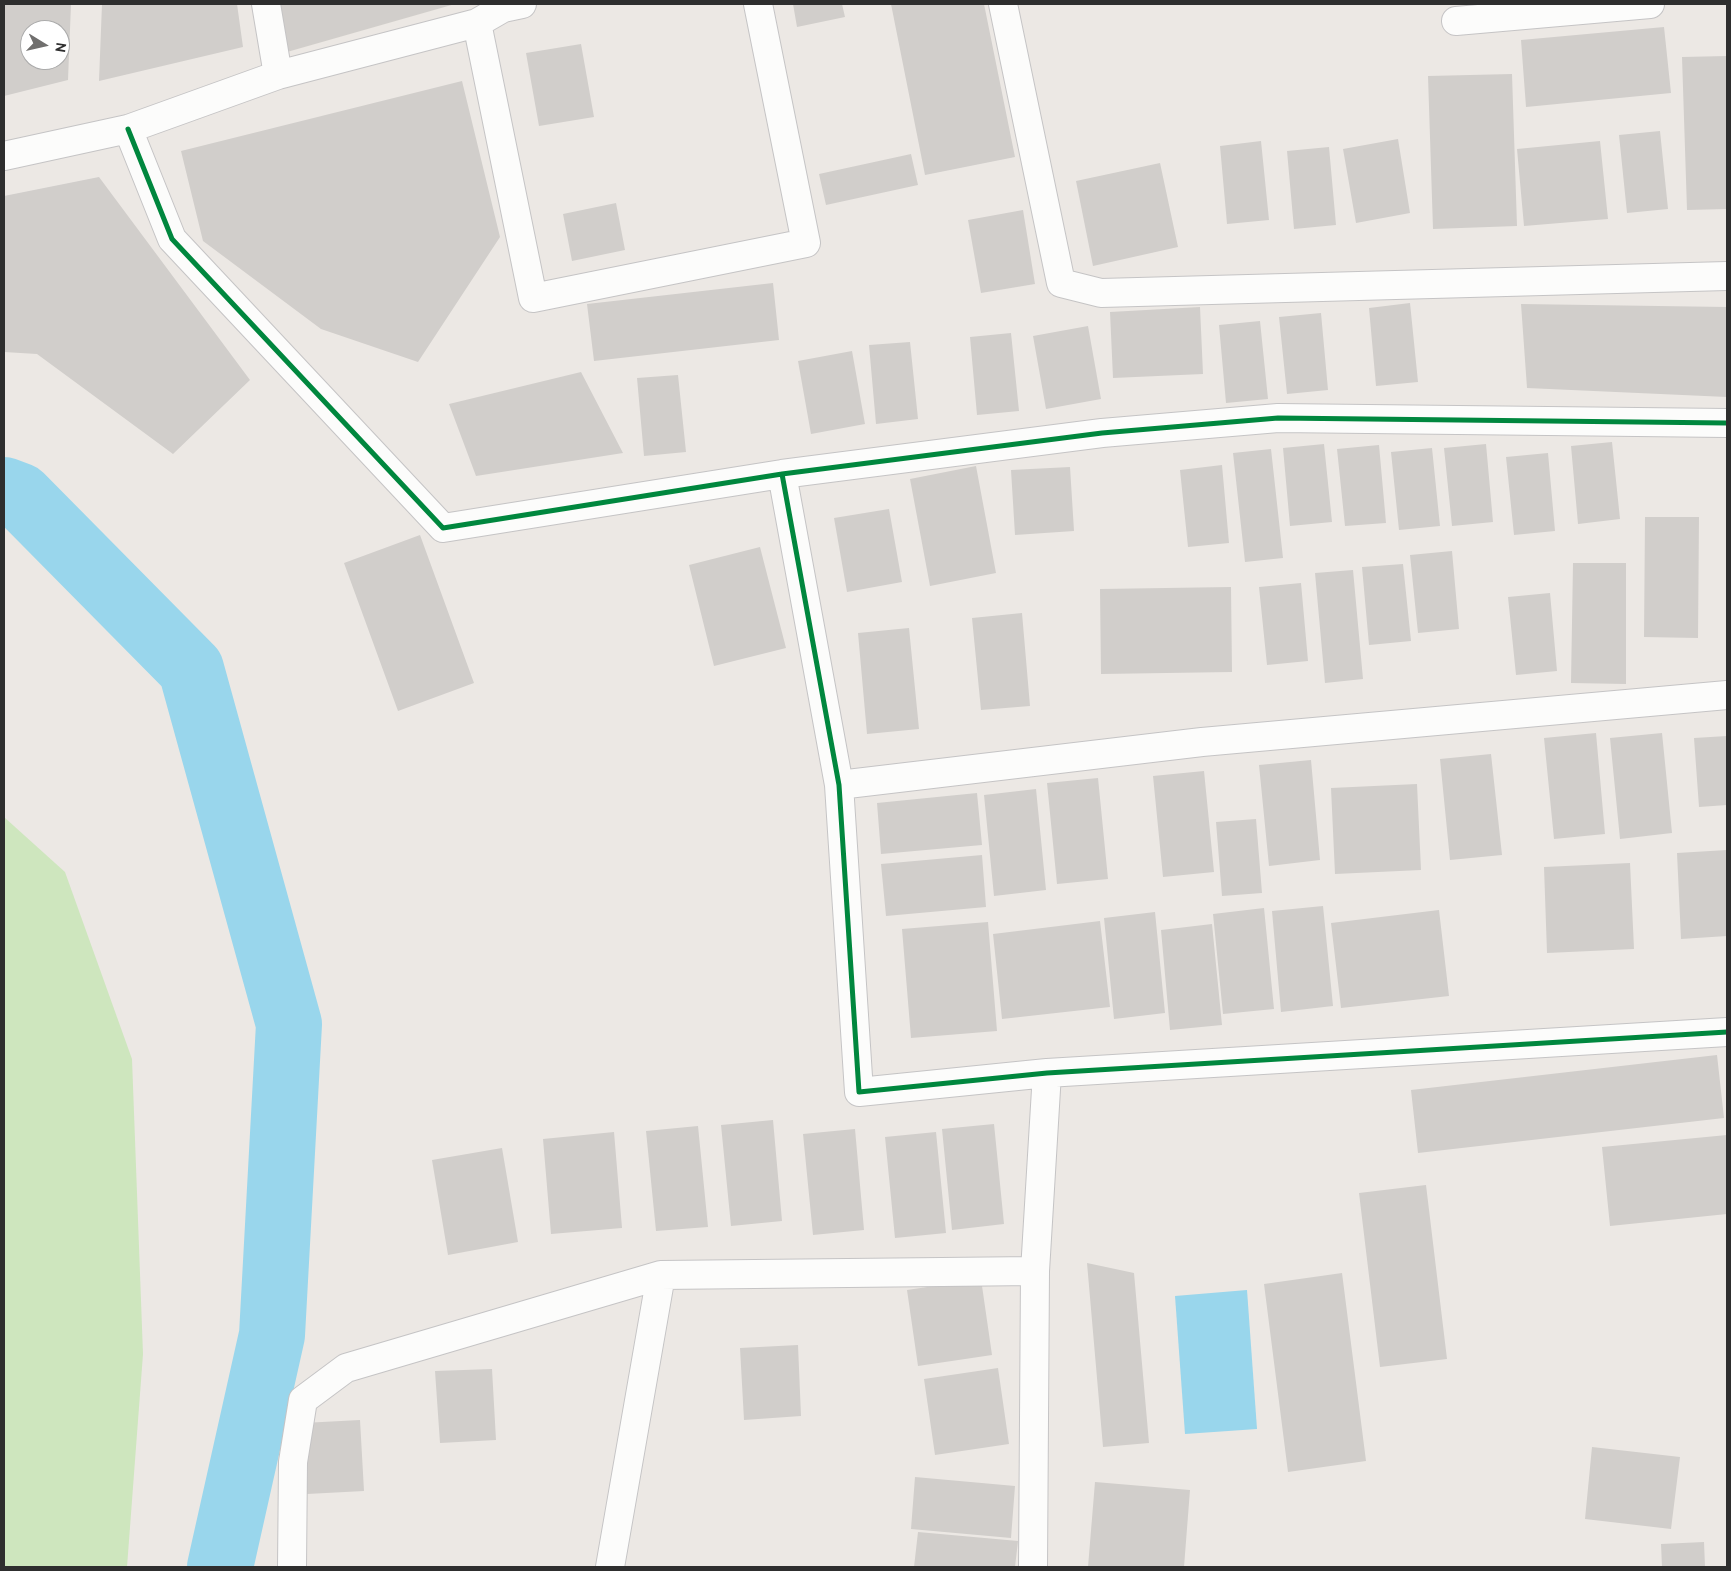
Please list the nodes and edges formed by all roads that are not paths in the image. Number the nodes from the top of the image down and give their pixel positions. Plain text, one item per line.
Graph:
1 (266, 4) edge
2 (758, 4) edge
3 (1003, 4) edge
4 (1650, 4) edge
5 (509, 5) edge
6 (1456, 21) dead end
7 (477, 23) junction
8 (278, 75) junction
9 (128, 129) junction
10 (4, 156) edge
11 (1727, 276) edge
12 (1727, 423) edge
13 (782, 474) junction
14 (1727, 695) edge
15 (839, 785) junction
16 (1727, 1032) edge
17 (1047, 1073) junction
18 (1035, 1271) junction
19 (661, 1275) junction
20 (292, 1567) edge
21 (610, 1567) edge
22 (1033, 1567) edge

1 - 8 street
2 - 7 street
3 - 11 street
4 - 6 street
5 - 7 street
7 - 8 street
8 - 9 street
9 - 10 street
9 - 13 street
12 - 13 street
13 - 15 street
14 - 15 street
15 - 17 street
16 - 17 street
17 - 18 street
18 - 19 street
18 - 22 street
19 - 20 street
19 - 21 street

